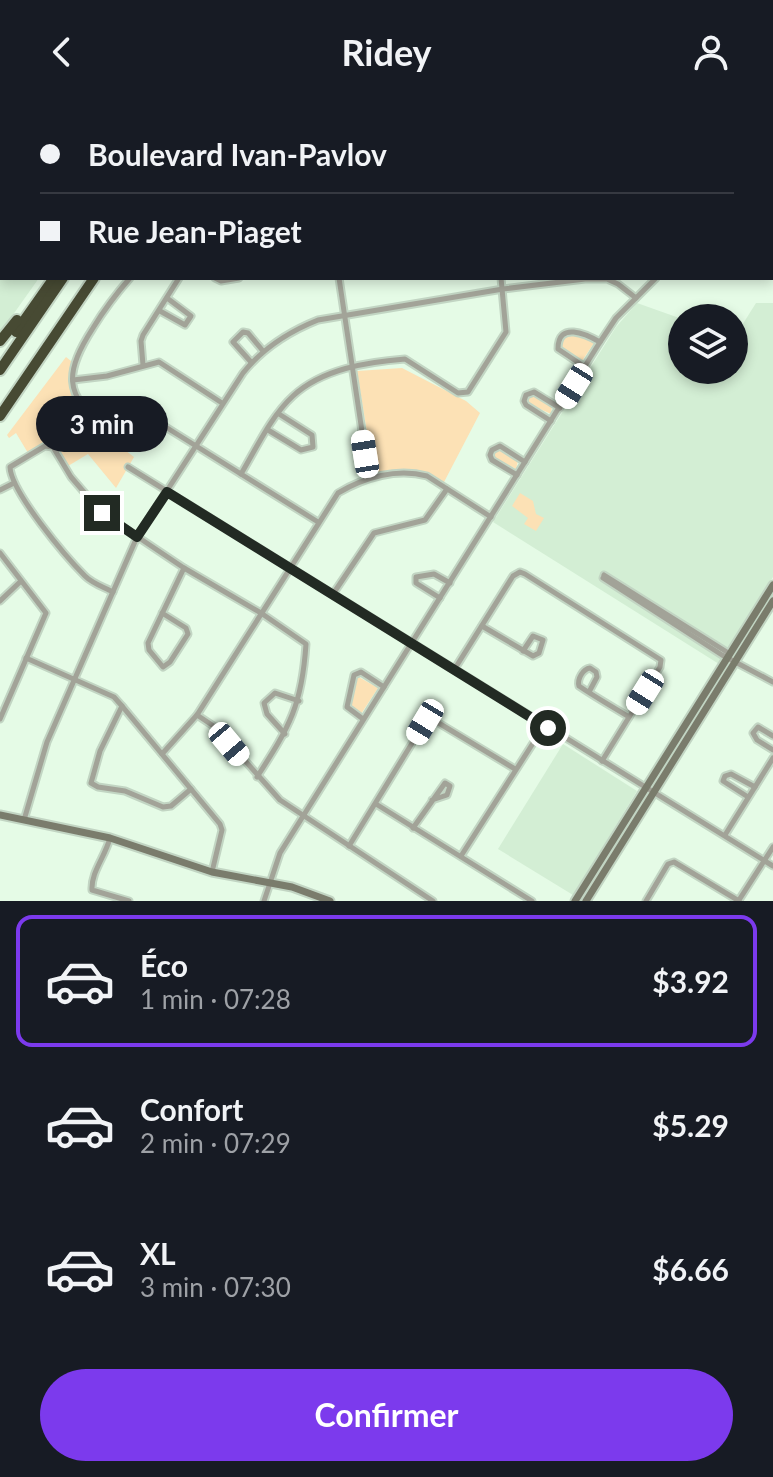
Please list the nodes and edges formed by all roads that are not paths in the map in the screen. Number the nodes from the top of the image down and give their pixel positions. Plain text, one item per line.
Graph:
1 (52, 280) edge
2 (62, 280) edge
3 (93, 280) edge
4 (98, 280) edge
5 (128, 280) edge
6 (178, 280) edge
7 (339, 280) edge
8 (501, 280) edge
9 (577, 280) edge
10 (609, 280) edge
11 (654, 280) edge
12 (503, 289) junction
13 (43, 292) junction
14 (167, 298) junction
15 (636, 298) junction
16 (160, 311) junction
17 (345, 314) junction
18 (55, 333) junction
19 (0, 341) edge
20 (600, 342) junction
21 (263, 351) junction
22 (251, 362) junction
23 (143, 365) junction
24 (0, 367) edge
25 (352, 367) junction
26 (585, 367) junction
27 (73, 380) junction
28 (222, 403) junction
29 (560, 408) junction
30 (279, 414) junction
31 (0, 416) edge
32 (551, 421) junction
33 (268, 430) junction
34 (196, 446) junction
35 (525, 462) junction
36 (128, 467) dead end
37 (241, 474) junction
38 (517, 475) junction
39 (369, 478) junction
40 (14, 483) junction
41 (447, 489) junction
42 (0, 490) edge
43 (167, 492) junction
44 (491, 517) junction
45 (318, 522) junction
46 (137, 537) junction
47 (0, 553) edge
48 (184, 568) junction
49 (292, 568) junction
50 (603, 577) dead end
51 (21, 581) junction
52 (450, 583) junction
53 (773, 585) edge
54 (113, 592) junction
55 (333, 594) junction
56 (440, 598) junction
57 (0, 601) edge
58 (773, 601) edge
59 (162, 613) junction
60 (261, 613) junction
61 (482, 626) junction
62 (412, 643) junction
63 (523, 651) junction
64 (731, 657) junction
65 (26, 658) junction
66 (454, 670) junction
67 (75, 680) junction
68 (773, 682) edge
69 (384, 687) junction
70 (589, 692) junction
71 (299, 701) junction
72 (122, 706) junction
73 (197, 715) junction
74 (629, 717) junction
75 (0, 719) edge
76 (363, 719) junction
77 (544, 726) junction
78 (285, 734) junction
79 (773, 736) edge
80 (773, 750) edge
81 (162, 754) junction
82 (773, 758) edge
83 (602, 761) junction
84 (515, 769) junction
85 (257, 777) junction
86 (755, 787) junction
87 (191, 789) junction
88 (650, 790) junction
89 (748, 797) junction
90 (432, 800) dead end
91 (376, 804) junction
92 (0, 815) edge
93 (303, 816) junction
94 (24, 821) junction
95 (413, 828) junction
96 (725, 835) junction
97 (110, 838) junction
98 (349, 846) junction
99 (773, 847) edge
100 (461, 857) junction
101 (764, 861) junction
102 (773, 866) edge
103 (212, 872) junction
104 (270, 883) junction
105 (520, 894) junction
106 (129, 901) edge
107 (264, 901) edge
108 (330, 901) edge
109 (433, 901) edge
110 (515, 901) edge
111 (532, 901) edge
112 (575, 901) edge
113 (586, 901) edge
114 (646, 901) edge
115 (739, 901) edge

1 - 13 highway
2 - 24 highway
3 - 18 highway
4 - 18 highway
5 - 27 street
6 - 14 street
7 - 17 street
8 - 12 street
9 - 12 street
10 - 15 street
11 - 15 street
12 - 17 street
12 - 25 street
13 - 19 highway
13 - 24 highway
14 - 16 street
14 - 16 street
15 - 20 street
16 - 23 street
17 - 21 street
17 - 25 street
18 - 31 highway
20 - 26 street
20 - 26 street
21 - 22 street
21 - 22 street
22 - 28 street
23 - 27 street
23 - 28 street
25 - 30 street
25 - 39 street
26 - 29 street
27 - 34 street
28 - 34 street
29 - 32 street
29 - 32 street
30 - 33 street
30 - 33 street
32 - 35 street
33 - 37 street
34 - 37 street
34 - 43 street
35 - 38 street
35 - 38 street
36 - 43 street
37 - 45 street
38 - 44 street
39 - 41 street
39 - 45 street
40 - 42 street
40 - 46 street
40 - 54 street
41 - 44 street
41 - 55 street
43 - 46 street
43 - 49 street
44 - 52 street
45 - 49 street
46 - 48 street
46 - 54 street
47 - 51 street
48 - 59 street
48 - 60 street
49 - 55 street
49 - 60 street
50 - 64 street
51 - 57 street
51 - 65 street
52 - 56 street
52 - 56 street
53 - 64 street
54 - 67 street
55 - 62 street
56 - 62 street
58 - 64 street
59 - 59 street
60 - 71 street
60 - 73 street
61 - 63 street
61 - 66 street
61 - 74 street
62 - 66 street
62 - 69 street
63 - 63 street
64 - 68 street
64 - 88 street
65 - 67 street
65 - 75 street
66 - 77 street
67 - 72 street
67 - 94 street
69 - 76 street
69 - 76 street
70 - 70 street
70 - 74 street
71 - 78 street
71 - 78 street
72 - 81 street
72 - 87 street
73 - 81 street
73 - 85 street
74 - 83 street
76 - 93 street
77 - 83 street
77 - 84 street
78 - 85 street
79 - 80 street
81 - 87 street
82 - 86 street
83 - 88 street
84 - 91 street
84 - 100 street
85 - 93 street
86 - 89 street
86 - 89 street
87 - 103 street
88 - 96 street
88 - 112 street
88 - 113 street
89 - 96 street
90 - 95 street
91 - 95 street
91 - 98 street
92 - 94 street
93 - 98 street
93 - 104 street
94 - 97 street
95 - 100 street
96 - 101 street
97 - 103 street
97 - 106 street
98 - 109 street
99 - 101 street
100 - 105 street
101 - 102 street
101 - 115 street
103 - 104 street
104 - 107 street
104 - 108 street
105 - 110 street
105 - 111 street
114 - 115 street

